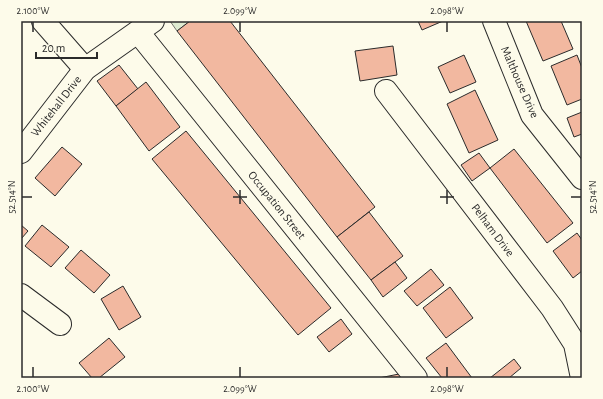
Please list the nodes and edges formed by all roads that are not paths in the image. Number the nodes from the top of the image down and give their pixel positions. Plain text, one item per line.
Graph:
1 (43, 21) edge
2 (494, 21) edge
3 (145, 27) edge
4 (85, 69) junction
5 (386, 91) dead end
6 (21, 152) edge
7 (579, 169) edge
8 (21, 295) edge
9 (60, 324) dead end
10 (416, 378) edge
11 (582, 378) edge

1 - 4 street
2 - 7 street, Malthouse Drive
3 - 4 street, Whitehall Drive
3 - 10 street, Occupation Street
4 - 6 street, Whitehall Drive
5 - 11 street, Pelham Drive
8 - 9 street

